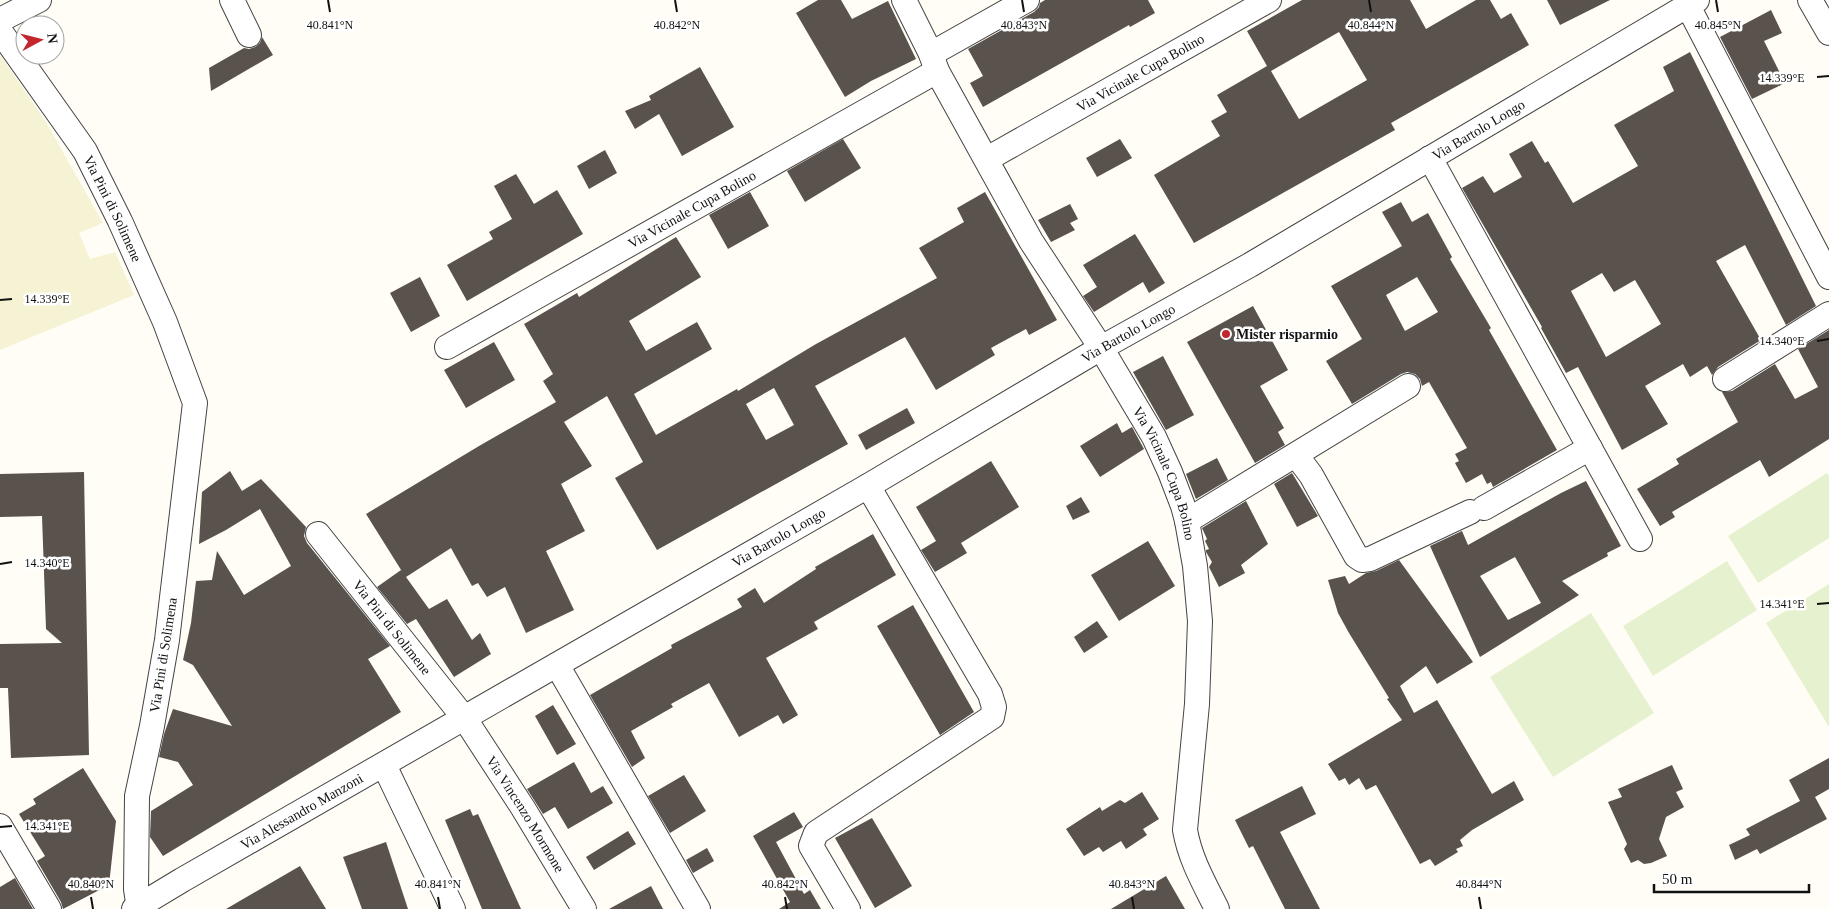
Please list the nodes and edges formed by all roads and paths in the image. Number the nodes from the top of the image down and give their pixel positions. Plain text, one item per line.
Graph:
1 (39, 0) edge
2 (232, 0) edge
3 (1027, 0) edge
4 (1269, 0) edge
5 (1810, 0) edge
6 (911, 2) edge
7 (1692, 3) edge
8 (0, 20) edge
9 (0, 31) edge
10 (1829, 33) edge
11 (249, 35) dead end
12 (934, 63) junction
13 (1430, 158) junction
14 (987, 159) junction
15 (1829, 277) edge
16 (1829, 314) edge
17 (447, 347) dead end
18 (1101, 348) junction
19 (1725, 379) dead end
20 (1408, 386) dead end
21 (195, 403) joint
22 (1590, 448) junction
23 (1296, 455) junction
24 (868, 486) junction
25 (1188, 521) junction
26 (318, 534) dead end
27 (1640, 539) dead end
28 (557, 665) junction
29 (465, 719) junction
30 (384, 764) junction
31 (0, 826) edge
32 (137, 908) edge
33 (49, 909) edge
34 (453, 909) edge
35 (584, 909) edge
36 (698, 909) edge
37 (848, 909) edge
38 (1217, 909) edge

1 - 8 street
2 - 11 street
3 - 12 street
4 - 14 street, Via Vicinale Cupa Bolino
5 - 10 street
6 - 12 street, Via Vicinale Cupa Bolino
7 - 13 street, Via Bartolo Longo
7 - 15 street
9 - 21 street, Via Pini di Solimene
12 - 14 street, Via Vicinale Cupa Bolino
12 - 17 street, Via Vicinale Cupa Bolino
13 - 18 street, Via Bartolo Longo
13 - 22 street
14 - 18 street, Via Vicinale Cupa Bolino
16 - 19 street
18 - 24 street, Via Bartolo Longo
18 - 25 street, Via Vicinale Cupa Bolino
20 - 23 street
21 - 32 street, Via Pini di Solimena
22 - 23 street
22 - 27 street
23 - 25 street
24 - 28 street, Via Bartolo Longo
24 - 37 street
25 - 38 street, Via Vicinale Cupa Bolino
26 - 29 street, Via Pini di Solimene
28 - 29 street, Via Bartolo Longo
28 - 36 street
29 - 30 street, Via Alessandro Manzoni
29 - 35 street, Via Vincenzo Mormone
30 - 32 street, Via Alessandro Manzoni
30 - 34 street
31 - 33 street

